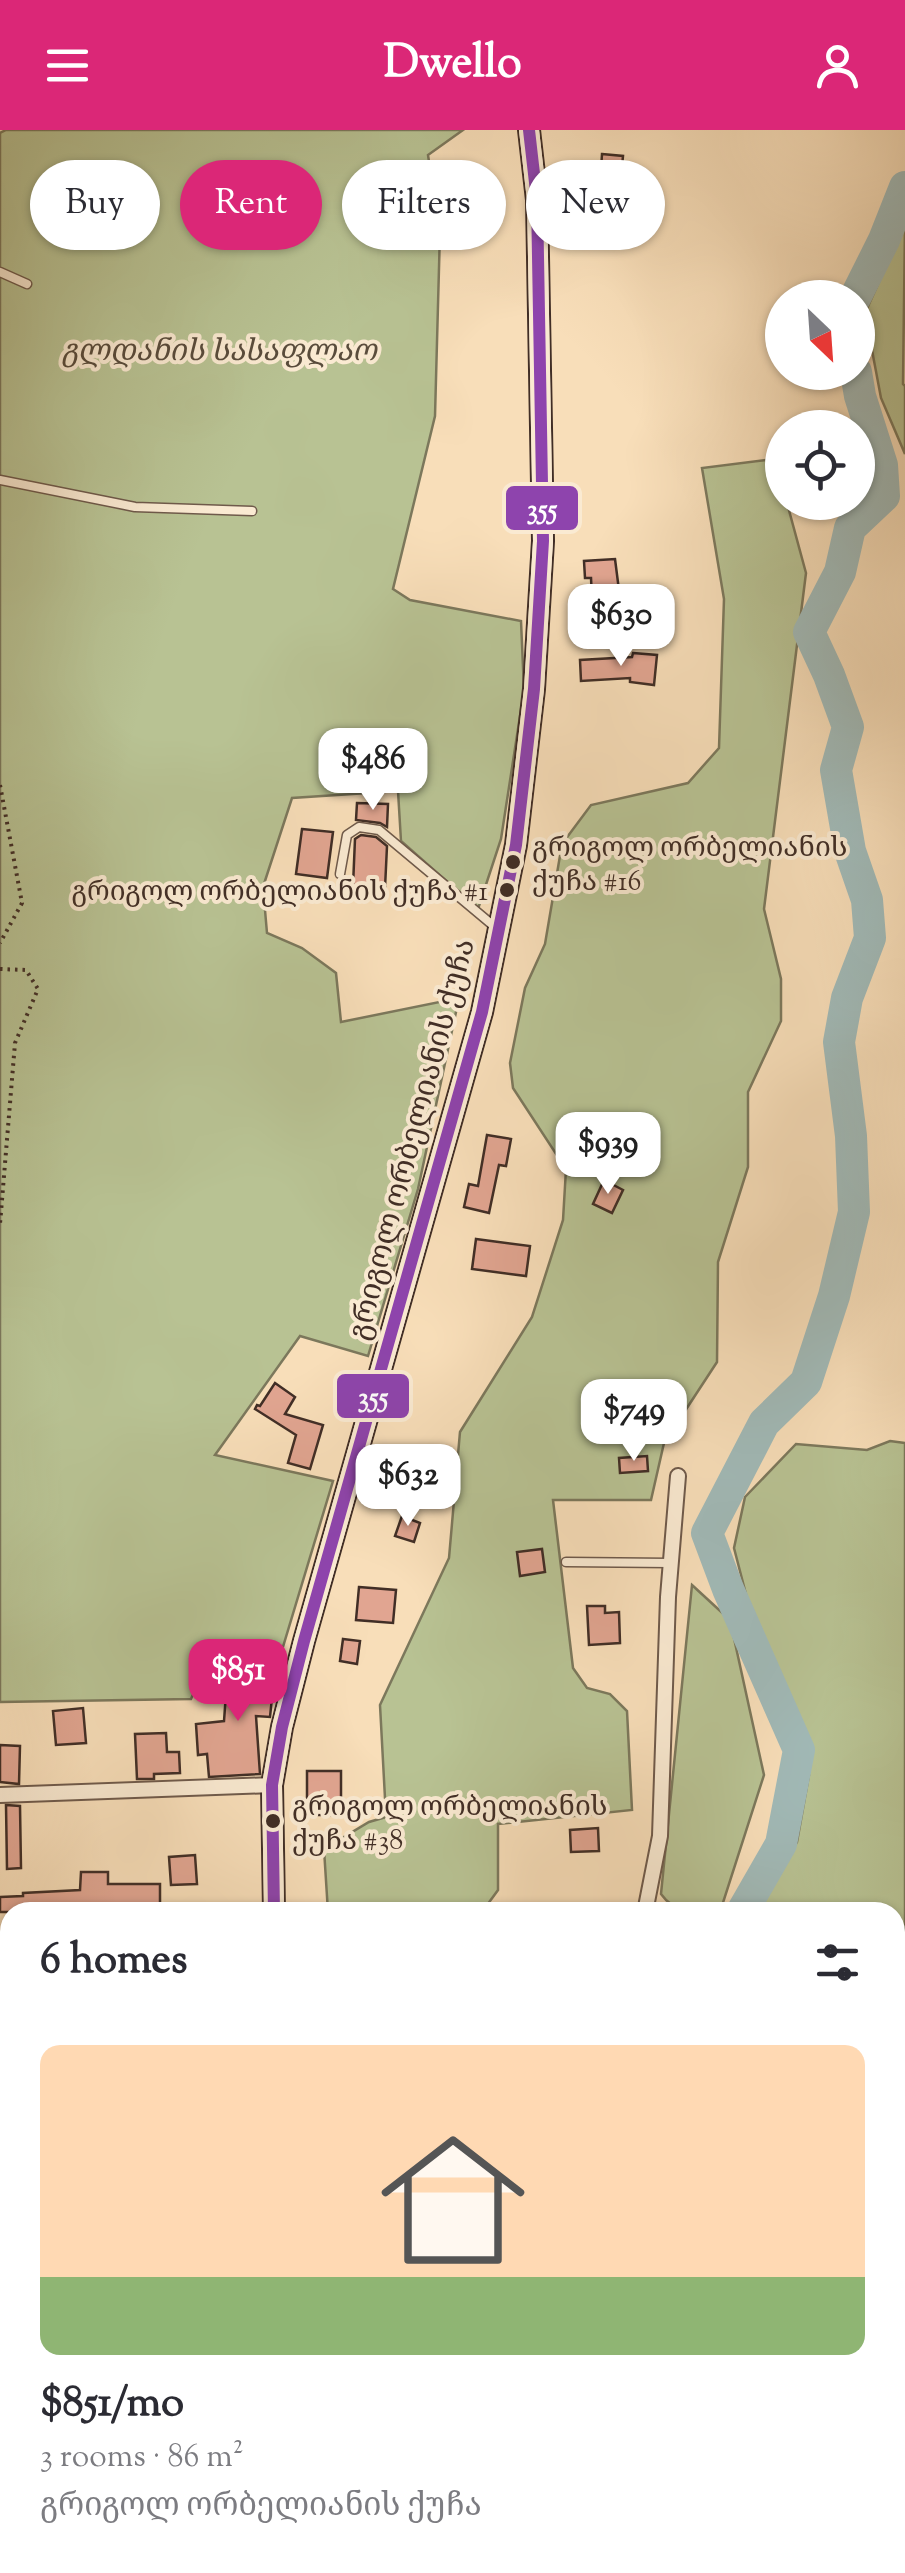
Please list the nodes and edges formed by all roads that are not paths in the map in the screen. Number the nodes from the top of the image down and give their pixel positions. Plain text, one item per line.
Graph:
1 (529, 130) edge
2 (0, 272) edge
3 (27, 284) dead end
4 (0, 480) edge
5 (252, 511) dead end
6 (340, 874) dead end
7 (498, 930) junction
8 (678, 1476) dead end
9 (566, 1562) dead end
10 (671, 1563) junction
11 (272, 1785) junction
12 (0, 1795) edge
13 (274, 1902) edge
14 (647, 1902) edge

1 - 7 main road, გრიგოლ ორბელიანის ქუჩა
2 - 3 lane
4 - 5 lane
6 - 7 lane
7 - 11 main road, გრიგოლ ორბელიანის ქუჩა
8 - 10 street
9 - 10 lane
10 - 14 street
11 - 12 street
11 - 13 main road, გრიგოლ ორბელიანის ქუჩა

